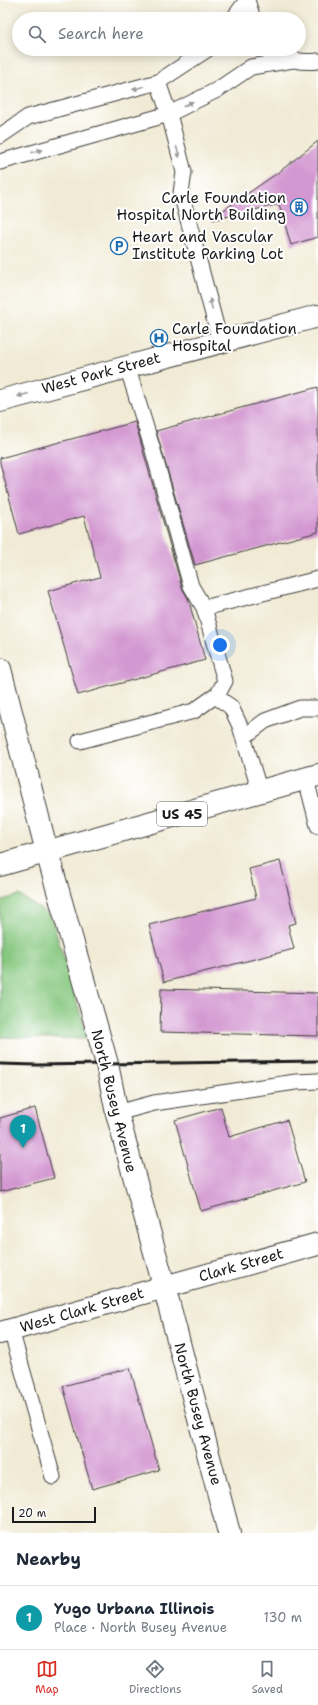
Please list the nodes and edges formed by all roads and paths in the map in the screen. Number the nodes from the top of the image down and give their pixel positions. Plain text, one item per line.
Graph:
1 (247, 0) edge
2 (239, 12) edge
3 (251, 12) edge
4 (197, 56) edge
5 (286, 56) edge
6 (293, 60) junction
7 (318, 61) edge
8 (158, 82) junction
9 (169, 114) junction
10 (0, 136) edge
11 (0, 162) edge
12 (318, 316) edge
13 (220, 341) junction
14 (127, 366) junction
15 (0, 401) edge
16 (318, 579) edge
17 (204, 608) junction
18 (0, 669) edge
19 (215, 696) junction
20 (318, 708) edge
21 (244, 737) junction
22 (80, 741) dead end
23 (312, 777) edge
24 (260, 792) junction
25 (318, 826) edge
26 (47, 852) junction
27 (0, 865) edge
28 (318, 1081) edge
29 (117, 1112) junction
30 (318, 1244) edge
31 (164, 1286) junction
32 (6, 1331) edge
33 (53, 1477) dead end
34 (229, 1533) edge

1 - 2 lane
1 - 3 lane
4 - 8 lane
5 - 6 lane
6 - 7 lane
9 -> 6 lane
8 - 9 lane
8 -> 10 lane
11 -> 9 lane
9 - 13 lane
12 - 13 street, West Park Street
13 - 14 street, West Park Street
14 -> 15 street, West Park Street
14 - 17 lane
16 - 17 lane
17 - 19 lane
18 - 26 street, North Busey Avenue
19 - 21 lane
19 - 22 lane
20 - 21 lane
21 - 24 lane
23 - 24 street, US 45
23 - 25 lane
24 - 26 street, US 45
26 - 27 street, US 45
26 - 29 street, North Busey Avenue
28 - 29 lane
29 - 31 street, North Busey Avenue
30 - 31 street, Clark Street
31 - 32 street, West Clark Street
31 - 34 street, North Busey Avenue
32 - 33 lane

